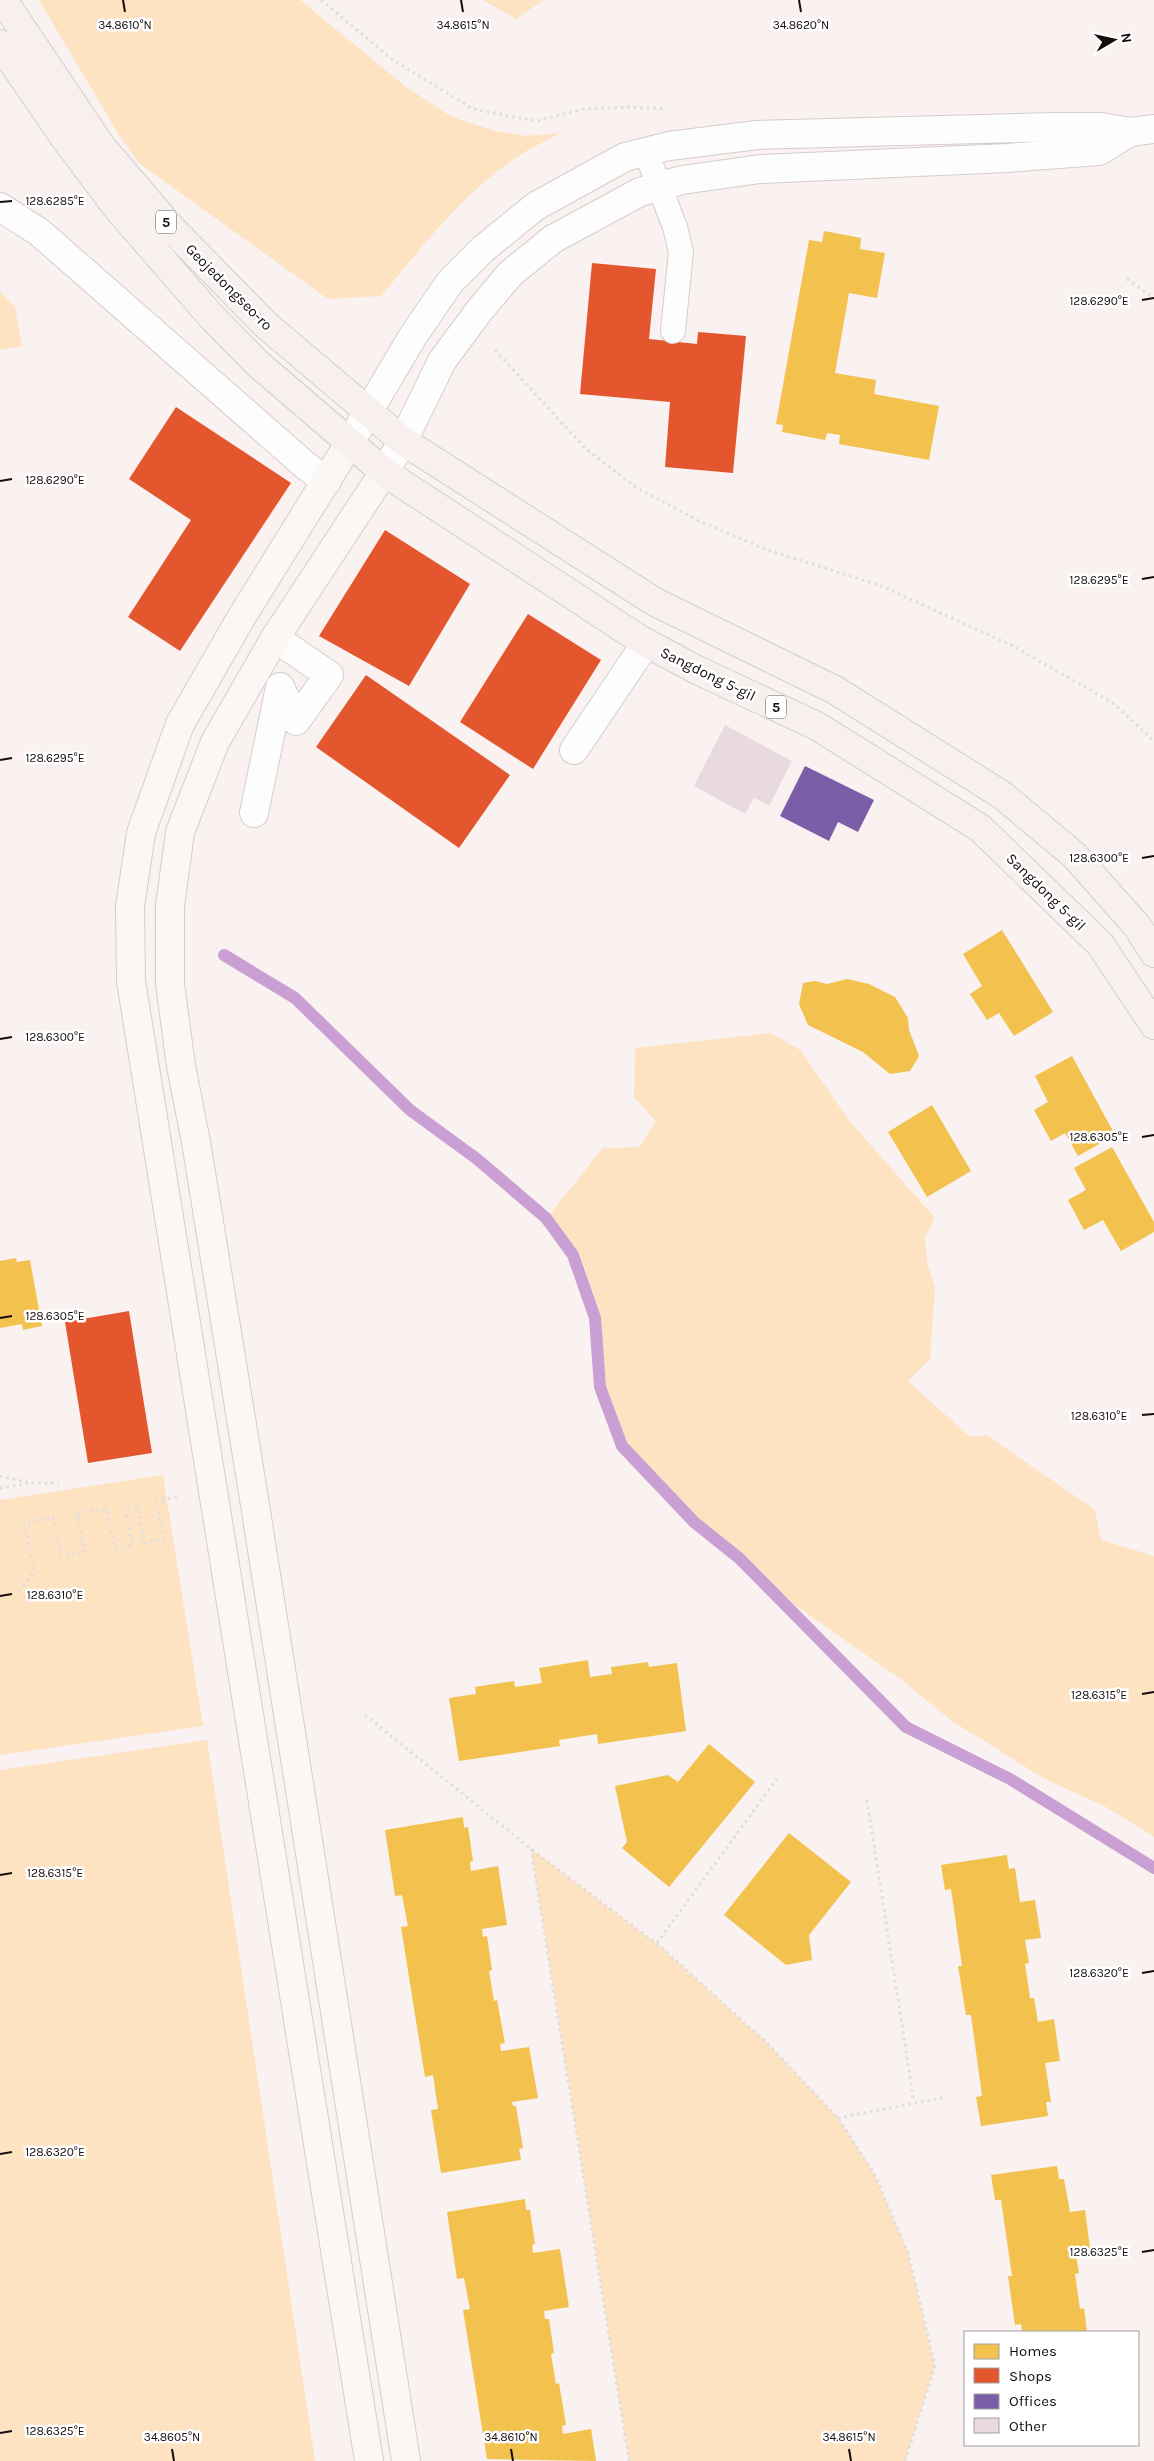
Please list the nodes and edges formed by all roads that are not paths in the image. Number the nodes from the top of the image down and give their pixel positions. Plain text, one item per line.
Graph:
1 (3, 0) edge
2 (0, 44) edge
3 (1142, 131) edge
4 (646, 152) junction
5 (659, 187) junction
6 (0, 207) edge
7 (673, 331) dead end
8 (367, 413) junction
9 (403, 441) junction
10 (349, 444) junction
11 (384, 472) junction
12 (327, 481) junction
13 (275, 638) junction
14 (646, 643) junction
15 (574, 750) dead end
16 (254, 813) dead end
17 (1154, 952) edge
18 (1154, 1025) edge
19 (369, 2461) edge
20 (406, 2461) edge

1 - 8 main road, Geojedongseo-ro / 5
2 - 10 main road, Geojedongseo-ro / 5
3 - 4 street
3 - 5 street
4 - 5 lane
4 - 8 street
5 - 7 lane
5 - 9 street
6 - 12 street
8 - 9 main road, 5
8 - 10 street
9 - 11 street
9 - 17 main road, 5
10 - 11 main road, Sangdong 5-gil / 5
10 - 12 street
11 - 13 street
11 - 14 main road, Sangdong 5-gil / 5
12 - 19 street
13 - 16 street
13 - 20 street
14 - 15 street
14 - 18 main road, Sangdong 5-gil / 5

